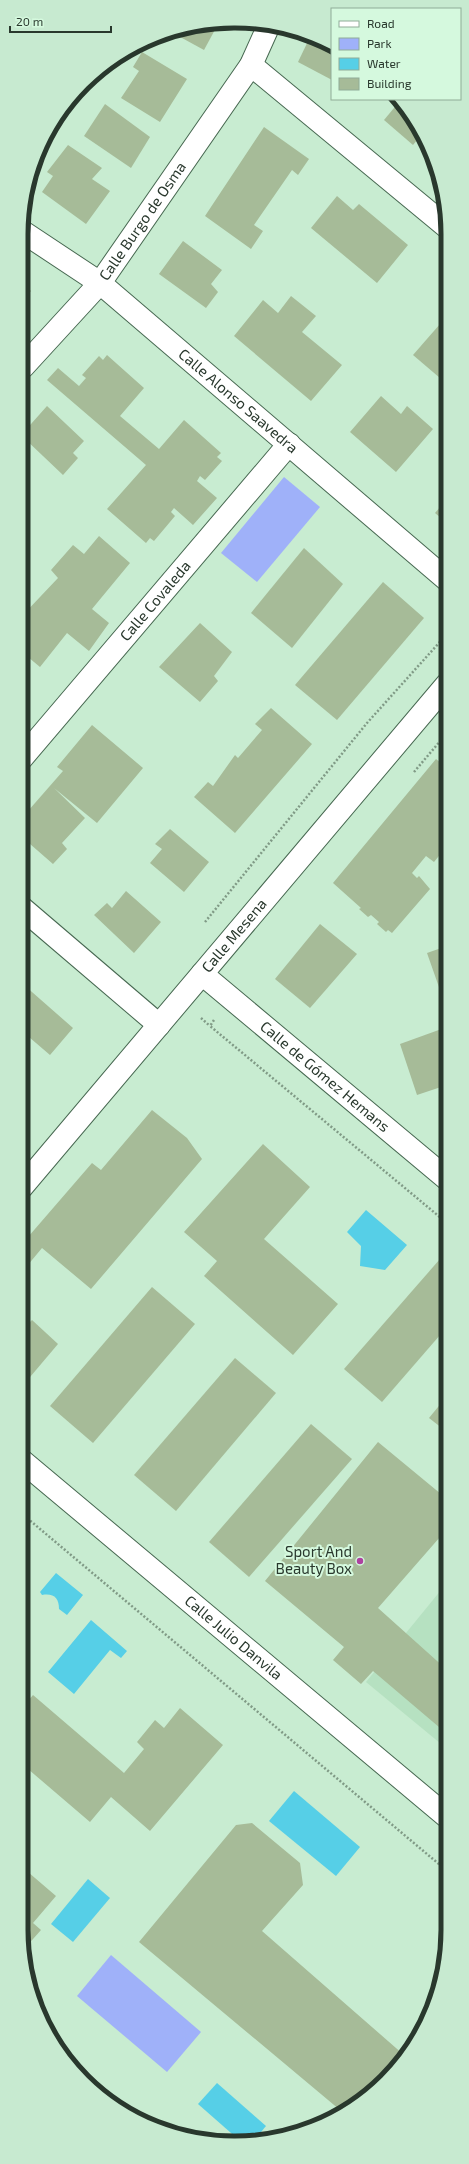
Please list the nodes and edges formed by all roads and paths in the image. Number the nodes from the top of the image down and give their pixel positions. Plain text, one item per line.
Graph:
1 (267, 31) edge
2 (252, 65) junction
3 (441, 222) edge
4 (28, 235) edge
5 (100, 283) junction
6 (28, 362) edge
7 (289, 444) junction
8 (441, 575) edge
9 (441, 641) edge
10 (441, 691) edge
11 (441, 740) edge
12 (28, 751) edge
13 (414, 772) dead end
14 (28, 913) edge
15 (203, 925) dead end
16 (202, 974) junction
17 (159, 1025) junction
18 (441, 1174) edge
19 (28, 1180) edge
20 (28, 1465) edge
21 (28, 1519) edge
22 (441, 1812) edge
23 (441, 1866) edge

1 - 2 street, Calle Burgo de Osma
2 - 3 street
2 - 5 street, Calle Burgo de Osma
4 - 5 street, Calle Alonso Saavedra
5 - 6 street, Calle Burgo de Osma
5 - 7 street, Calle Alonso Saavedra
7 - 8 street, Calle Alonso Saavedra
7 - 12 street, Calle Covaleda
9 - 15 path
10 - 16 street, Calle Mesena
11 - 13 path
14 - 17 street
16 - 17 street, Calle Mesena
16 - 18 street, Calle de Gómez Hemans
17 - 19 street, Calle Mesena
20 - 22 street, Calle Julio Danvila
21 - 23 path

